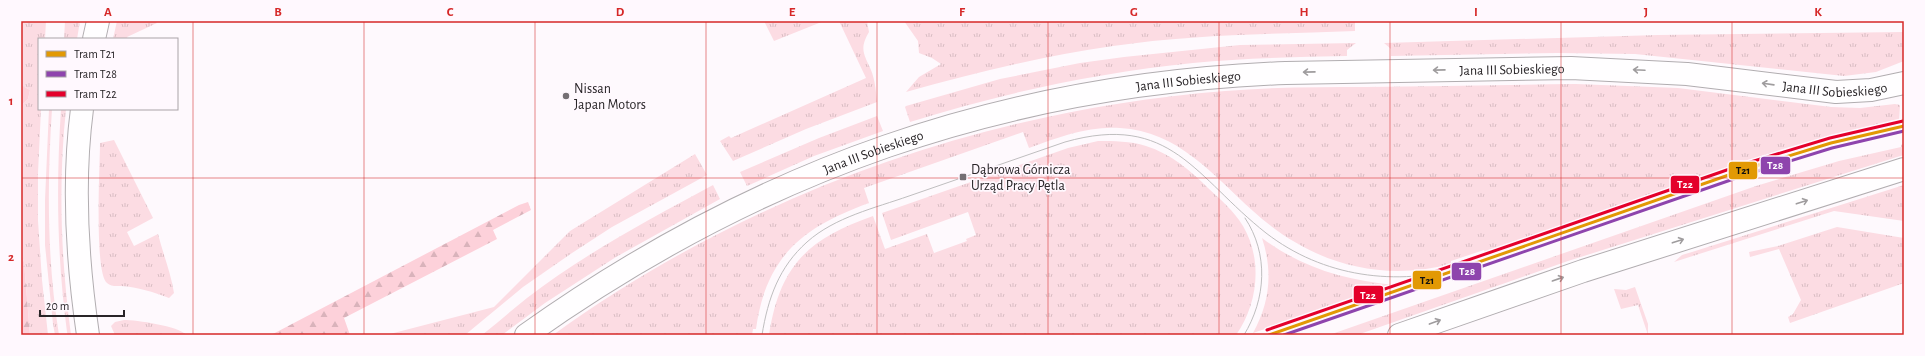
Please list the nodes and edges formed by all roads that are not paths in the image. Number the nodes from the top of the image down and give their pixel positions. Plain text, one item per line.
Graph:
1 (98, 21) edge
2 (94, 38) edge
3 (1904, 83) edge
4 (82, 110) edge
5 (1904, 169) edge
6 (88, 335) edge
7 (526, 335) edge
8 (1399, 335) edge

1 - 2 main road
3 -> 7 main road, Jana III Sobieskiego
4 - 6 main road
8 -> 5 main road

